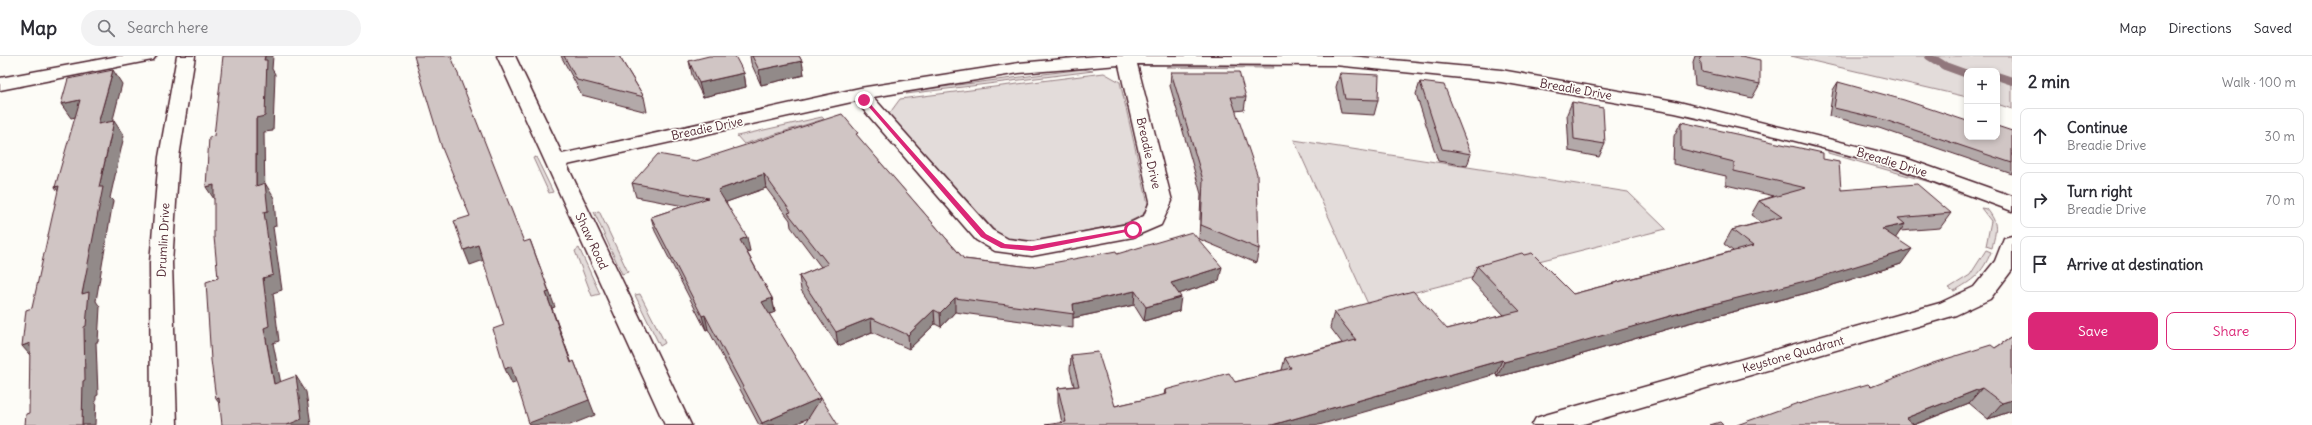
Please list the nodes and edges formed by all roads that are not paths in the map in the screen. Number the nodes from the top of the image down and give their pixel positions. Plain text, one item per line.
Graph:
1 (147, 56) edge
2 (186, 56) edge
3 (506, 56) edge
4 (1334, 58) edge
5 (1088, 59) edge
6 (1127, 59) junction
7 (0, 84) edge
8 (860, 94) junction
9 (555, 162) junction
10 (2012, 204) edge
11 (2012, 243) edge
12 (164, 425) edge
13 (678, 425) edge
14 (1546, 425) edge

1 - 7 street
2 - 12 street, Drumlin Drive
3 - 9 street, Shaw Road
4 - 6 street, Breadie Drive
4 - 10 street, Breadie Drive
5 - 6 street, Breadie Drive
5 - 8 street, Breadie Drive
6 - 8 street, Breadie Drive
8 - 9 street, Breadie Drive
9 - 13 street, Shaw Road
11 - 14 street, Keystone Quadrant

